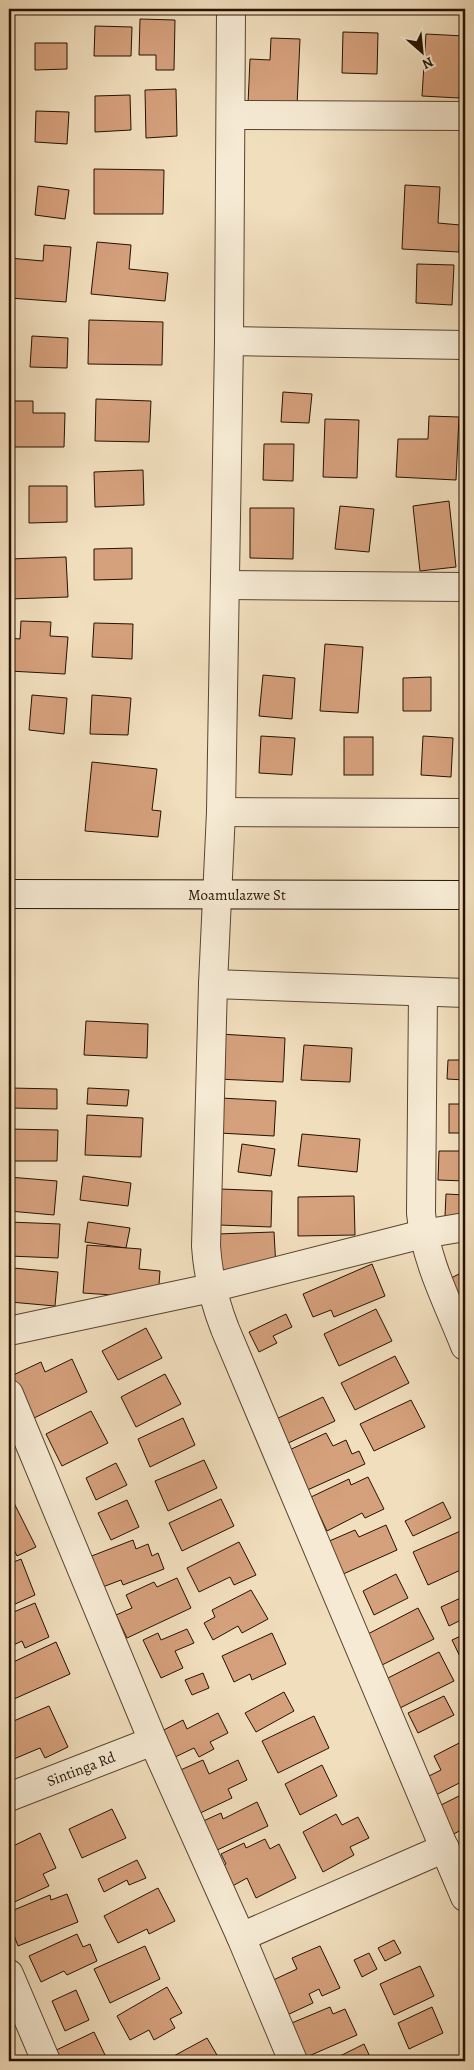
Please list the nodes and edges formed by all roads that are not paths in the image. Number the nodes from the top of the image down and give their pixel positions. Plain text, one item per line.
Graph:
1 (231, 9) edge
2 (231, 115) junction
3 (465, 116) edge
4 (230, 341) junction
5 (465, 345) edge
6 (226, 585) junction
7 (465, 586) edge
8 (221, 812) junction
9 (465, 813) edge
10 (9, 894) edge
11 (217, 895) junction
12 (465, 895) edge
13 (213, 984) junction
14 (423, 992) junction
15 (465, 994) edge
16 (465, 1227) edge
17 (423, 1234) junction
18 (211, 1288) junction
19 (9, 1331) edge
20 (465, 1346) edge
21 (9, 1394) edge
22 (153, 1741) junction
23 (9, 1797) edge
24 (445, 1848) junction
25 (465, 1897) edge
26 (241, 1937) junction
27 (9, 1974) edge
28 (18, 2023) edge
29 (46, 2061) edge
30 (293, 2061) edge

1 - 2 street
2 - 3 street
2 - 4 street
4 - 5 street
4 - 6 street
6 - 7 street
6 - 8 street
8 - 9 street
8 - 11 street
10 - 11 street, Moamulazwe St
11 - 12 street, Moamulazwe St
11 - 13 street
13 - 14 street
13 - 18 street
14 - 15 street
14 - 17 street
16 - 17 street
17 - 18 street
17 - 20 street
18 - 19 street
18 - 24 street
21 - 22 street
22 - 23 street, Sintinga Rd
22 - 26 street
24 - 25 street
24 - 26 street
26 - 30 street
27 - 28 street
28 - 29 street

